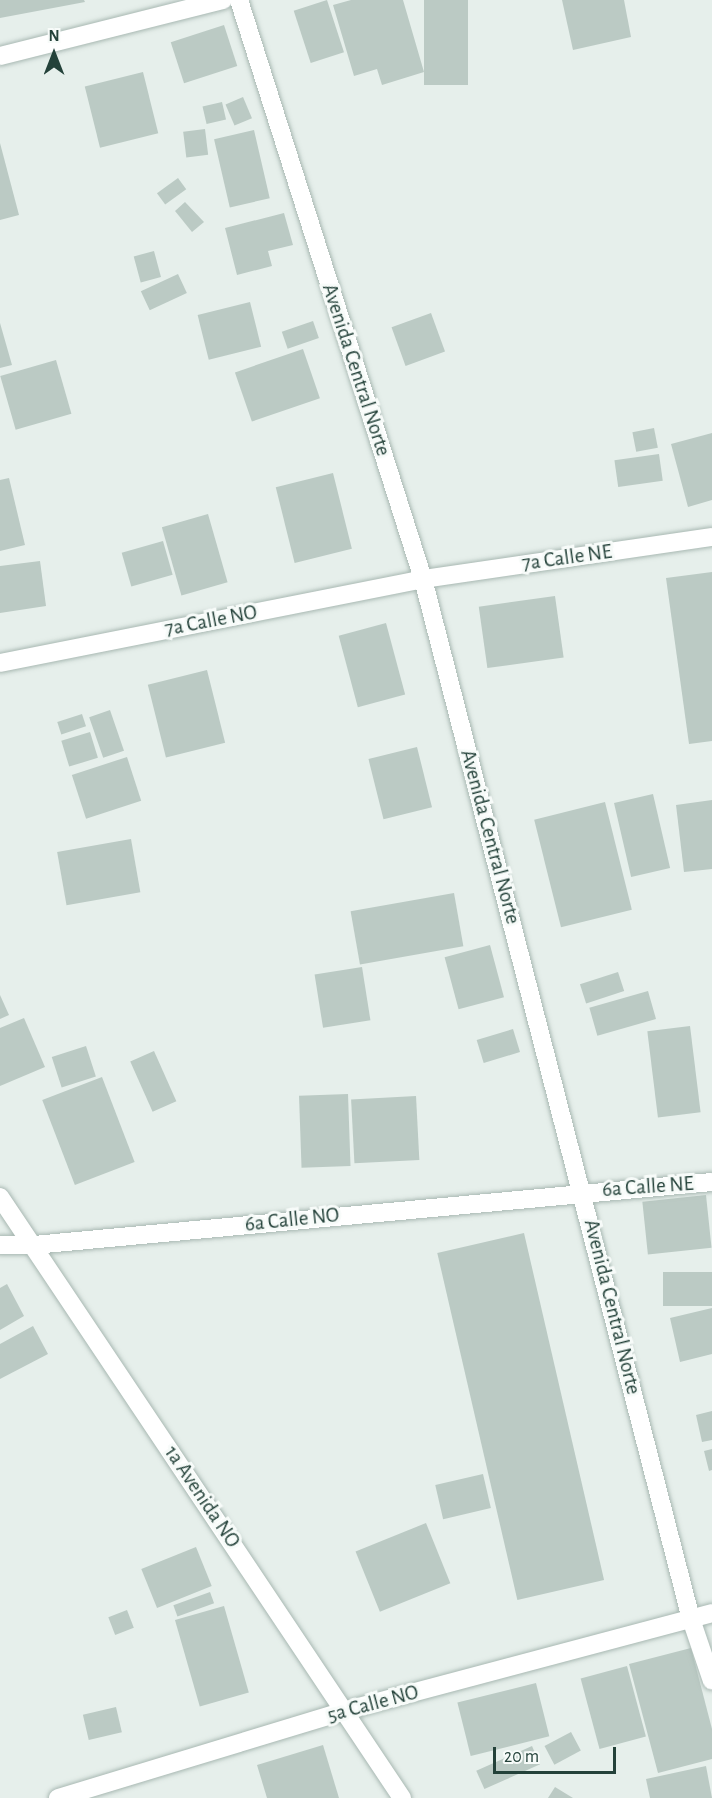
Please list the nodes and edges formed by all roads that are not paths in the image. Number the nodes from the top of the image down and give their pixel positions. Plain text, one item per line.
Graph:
1 (223, 0) edge
2 (239, 0) edge
3 (0, 56) edge
4 (712, 537) edge
5 (423, 579) junction
6 (0, 663) edge
7 (712, 1182) edge
8 (583, 1191) junction
9 (0, 1197) edge
10 (0, 1245) edge
11 (34, 1245) junction
12 (712, 1613) edge
13 (691, 1619) junction
14 (712, 1681) edge
15 (344, 1711) junction
16 (58, 1798) edge
17 (402, 1798) edge

1 - 3 street
2 - 5 street, Avenida Central Norte
4 - 5 street, 7a Calle NE
5 - 6 street, 7a Calle NO
5 - 8 street, Avenida Central Norte
7 - 8 street, 6a Calle NE
8 - 11 street, 6a Calle NO
8 - 13 street, Avenida Central Norte
9 - 11 street, 1a Avenida NO
10 - 11 street, 6a Calle NO
11 - 15 street, 1a Avenida NO
12 - 13 street, 5a Calle NO
13 - 14 street, Avenida Central Norte
13 - 15 street, 5a Calle NO
15 - 16 street, 5a Calle NO
15 - 17 street, 1a Avenida NO

